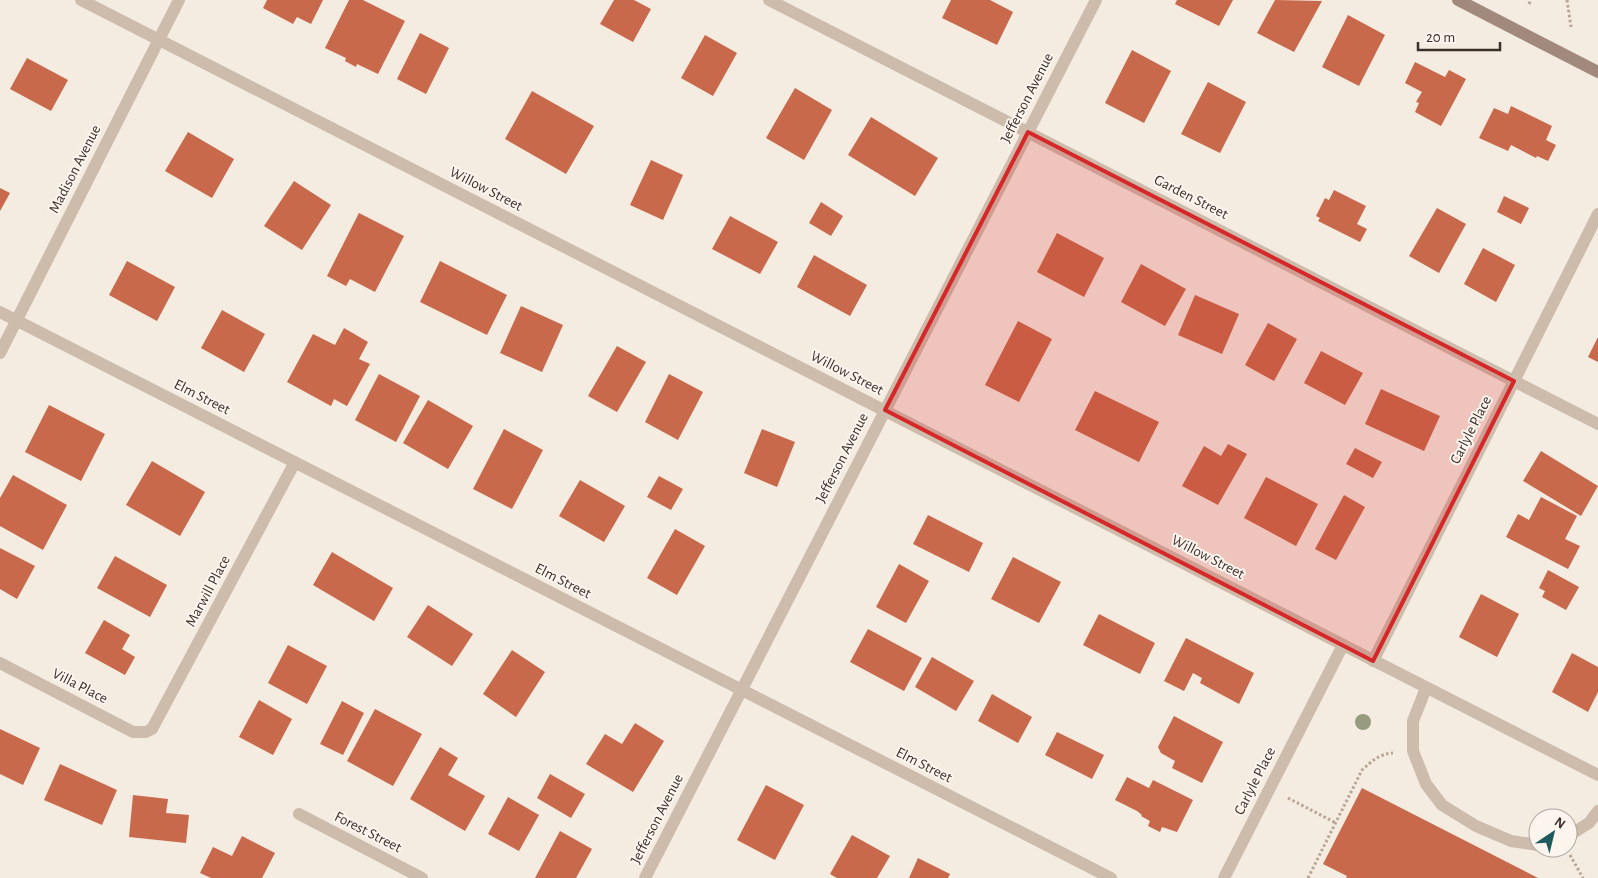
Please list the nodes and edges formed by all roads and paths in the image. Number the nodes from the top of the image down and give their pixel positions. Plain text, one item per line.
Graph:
1 (81, 0) edge
2 (179, 0) edge
3 (769, 0) edge
4 (1096, 0) edge
5 (1458, 0) edge
6 (1531, 0) edge
7 (1567, 0) edge
8 (1528, 4) dead end
9 (1572, 27) dead end
10 (159, 40) junction
11 (1598, 72) edge
12 (1028, 132) junction
13 (1598, 214) edge
14 (0, 312) edge
15 (16, 320) junction
16 (0, 352) edge
17 (1514, 380) junction
18 (885, 410) junction
19 (1598, 424) edge
20 (295, 462) junction
21 (1343, 645) junction
22 (1373, 661) junction
23 (0, 663) edge
24 (1426, 688) junction
25 (741, 690) junction
26 (146, 732) joint
27 (1413, 751) junction
28 (1598, 775) edge
29 (1270, 788) junction
30 (1598, 811) edge
31 (299, 814) dead end
32 (1336, 823) junction
33 (1578, 830) edge
34 (1528, 844) edge
35 (1572, 858) edge
36 (422, 878) edge
37 (645, 878) edge
38 (1111, 878) edge
39 (1224, 878) edge
40 (1308, 878) edge
41 (1583, 878) edge

1 - 10 street, Willow Street
2 - 10 street, Madison Avenue
3 - 12 street, Garden Street
4 - 12 street, Jefferson Avenue
5 - 11 street
6 - 8 path
7 - 9 path
10 - 15 street, Madison Avenue
10 - 18 street, Willow Street
12 - 17 street, Garden Street
12 - 18 street, Jefferson Avenue
13 - 17 street, Carlyle Place
14 - 15 street, Elm Street
15 - 16 street, Madison Avenue
15 - 20 street, Elm Street
17 - 19 street, Garden Street
17 - 22 street, Carlyle Place
18 - 21 street, Willow Street
18 - 25 street, Jefferson Avenue
20 - 25 street, Elm Street
20 - 26 street, Marwill Place
21 - 22 street, Willow Street
21 - 29 street, Carlyle Place
22 - 24 street, Willow Street
23 - 26 street, Villa Place
24 - 27 street
24 - 28 street, Willow Street
25 - 37 street, Jefferson Avenue
25 - 38 street, Elm Street
27 - 32 path
27 - 34 street
29 - 32 path
29 - 39 street, Carlyle Place
30 - 33 street
31 - 36 street, Forest Street
32 - 40 path
35 - 41 path

